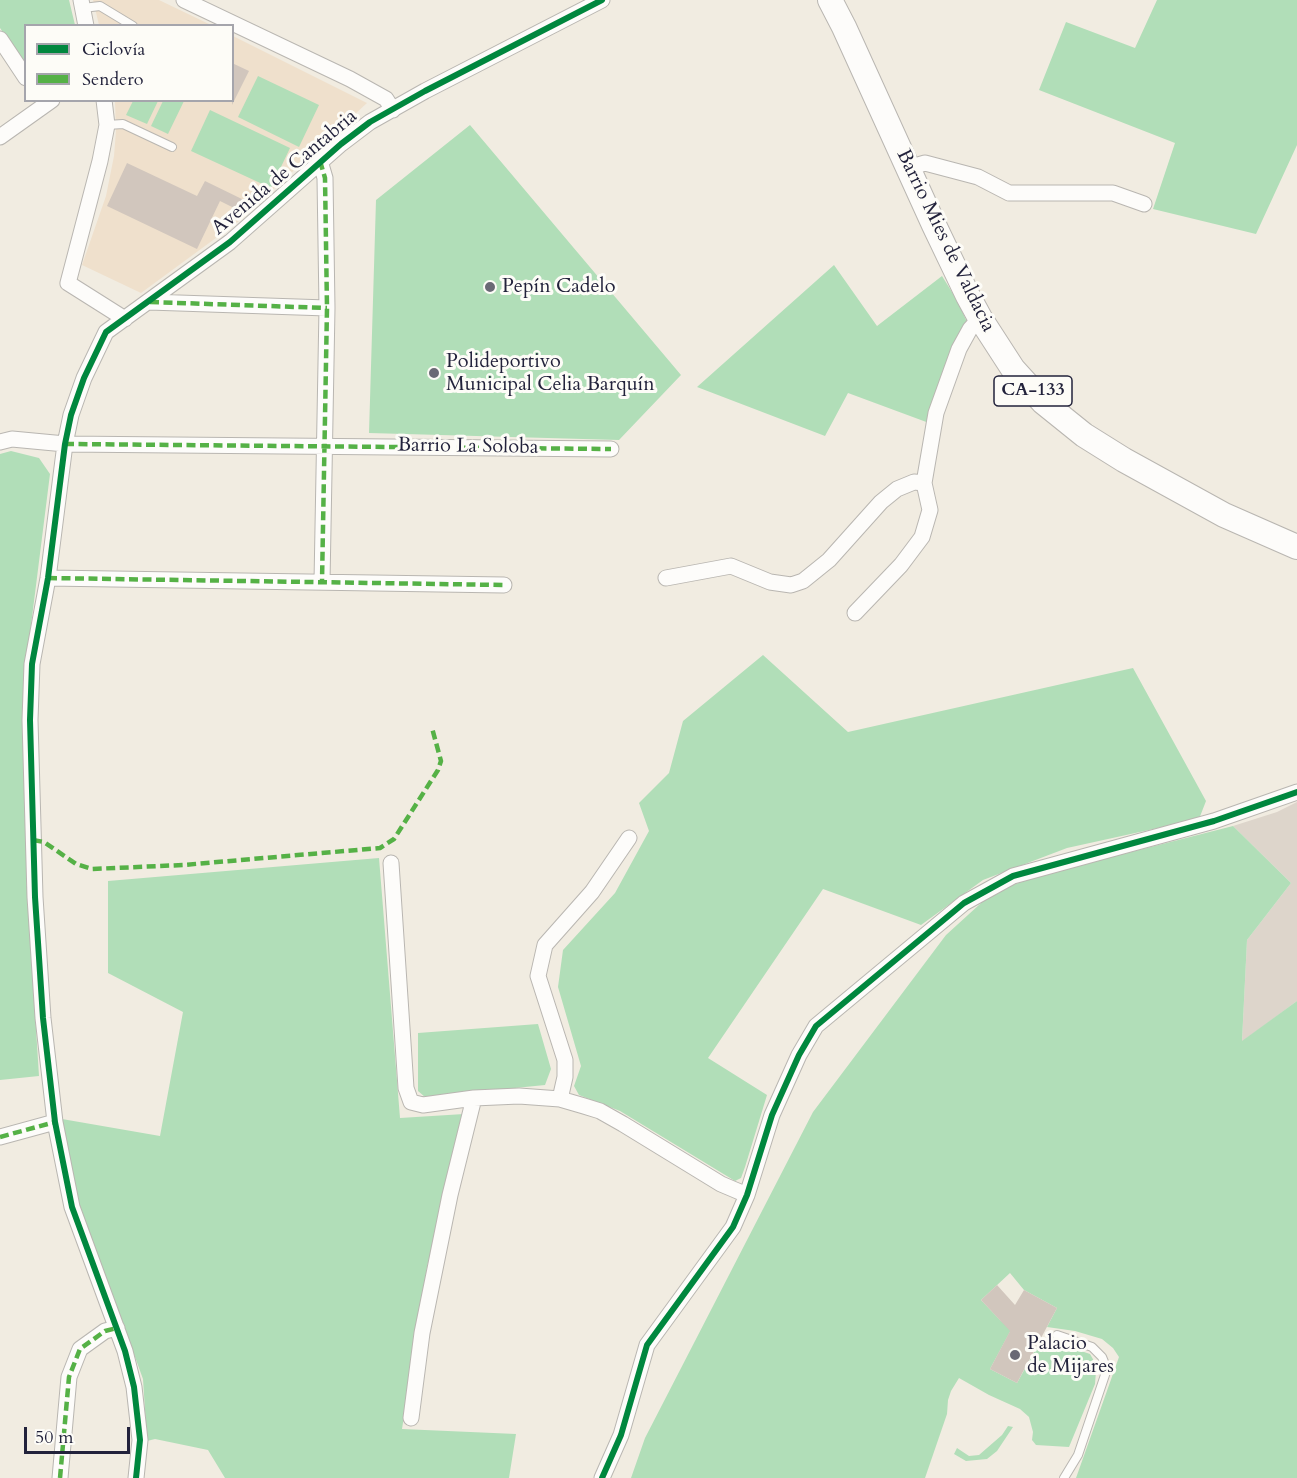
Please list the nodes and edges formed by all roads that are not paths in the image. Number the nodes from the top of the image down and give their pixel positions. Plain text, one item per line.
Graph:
1 (184, 0) edge
2 (602, 0) edge
3 (830, 0) edge
4 (82, 4) edge
5 (86, 24) edge
6 (130, 24) edge
7 (0, 39) edge
8 (24, 75) edge
9 (45, 102) edge
10 (104, 102) edge
11 (393, 110) junction
12 (107, 125) junction
13 (0, 137) edge
14 (172, 147) dead end
15 (320, 161) junction
16 (908, 168) junction
17 (1143, 204) dead end
18 (150, 302) junction
19 (327, 308) junction
20 (980, 318) junction
21 (125, 319) junction
22 (0, 442) edge
23 (65, 444) junction
24 (324, 446) junction
25 (611, 449) dead end
26 (924, 483) junction
27 (1297, 547) edge
28 (48, 578) junction
29 (666, 578) dead end
30 (322, 582) junction
31 (504, 585) dead end
32 (855, 614) dead end
33 (1297, 792) edge
34 (629, 838) dead end
35 (391, 862) dead end
36 (474, 1098) junction
37 (560, 1099) junction
38 (55, 1122) junction
39 (0, 1137) edge
40 (747, 1195) junction
41 (117, 1328) junction
42 (1057, 1335) dead end
43 (411, 1418) dead end
44 (60, 1478) edge
45 (136, 1478) edge
46 (602, 1478) edge
47 (1064, 1478) edge

1 - 11 street
2 - 11 street, Avenida de Cantabria
3 - 16 main road, Barrio Mies de Valdacia / CA-133
4 - 5 street
4 - 6 lane
7 - 8 street
9 - 13 street
10 - 12 street
11 - 15 street, Avenida de Cantabria
12 - 14 lane
12 - 21 street
15 - 18 street, Avenida de Cantabria
15 - 19 street
16 - 17 street
16 - 20 main road, Barrio Mies de Valdacia / CA-133
18 - 19 street
18 - 21 street, Avenida de Cantabria
19 - 24 street
20 - 26 street
20 - 27 main road, Barrio Mies de Valdacia / CA-133
21 - 23 street, Avenida de Cantabria
22 - 23 street, Barrio La Soloba
23 - 24 street, Barrio La Soloba
23 - 28 street, Avenida de Cantabria
24 - 25 street, Barrio La Soloba
24 - 30 street
26 - 29 street
26 - 32 street
28 - 30 street
28 - 38 street, Avenida de Cantabria
30 - 31 street
33 - 40 street
34 - 37 street
35 - 36 street
36 - 37 street
36 - 43 street
37 - 40 street
38 - 39 street
38 - 41 street, Avenida de Cantabria
40 - 46 street
41 - 44 street
41 - 45 street, Avenida de Cantabria
42 - 47 lane

